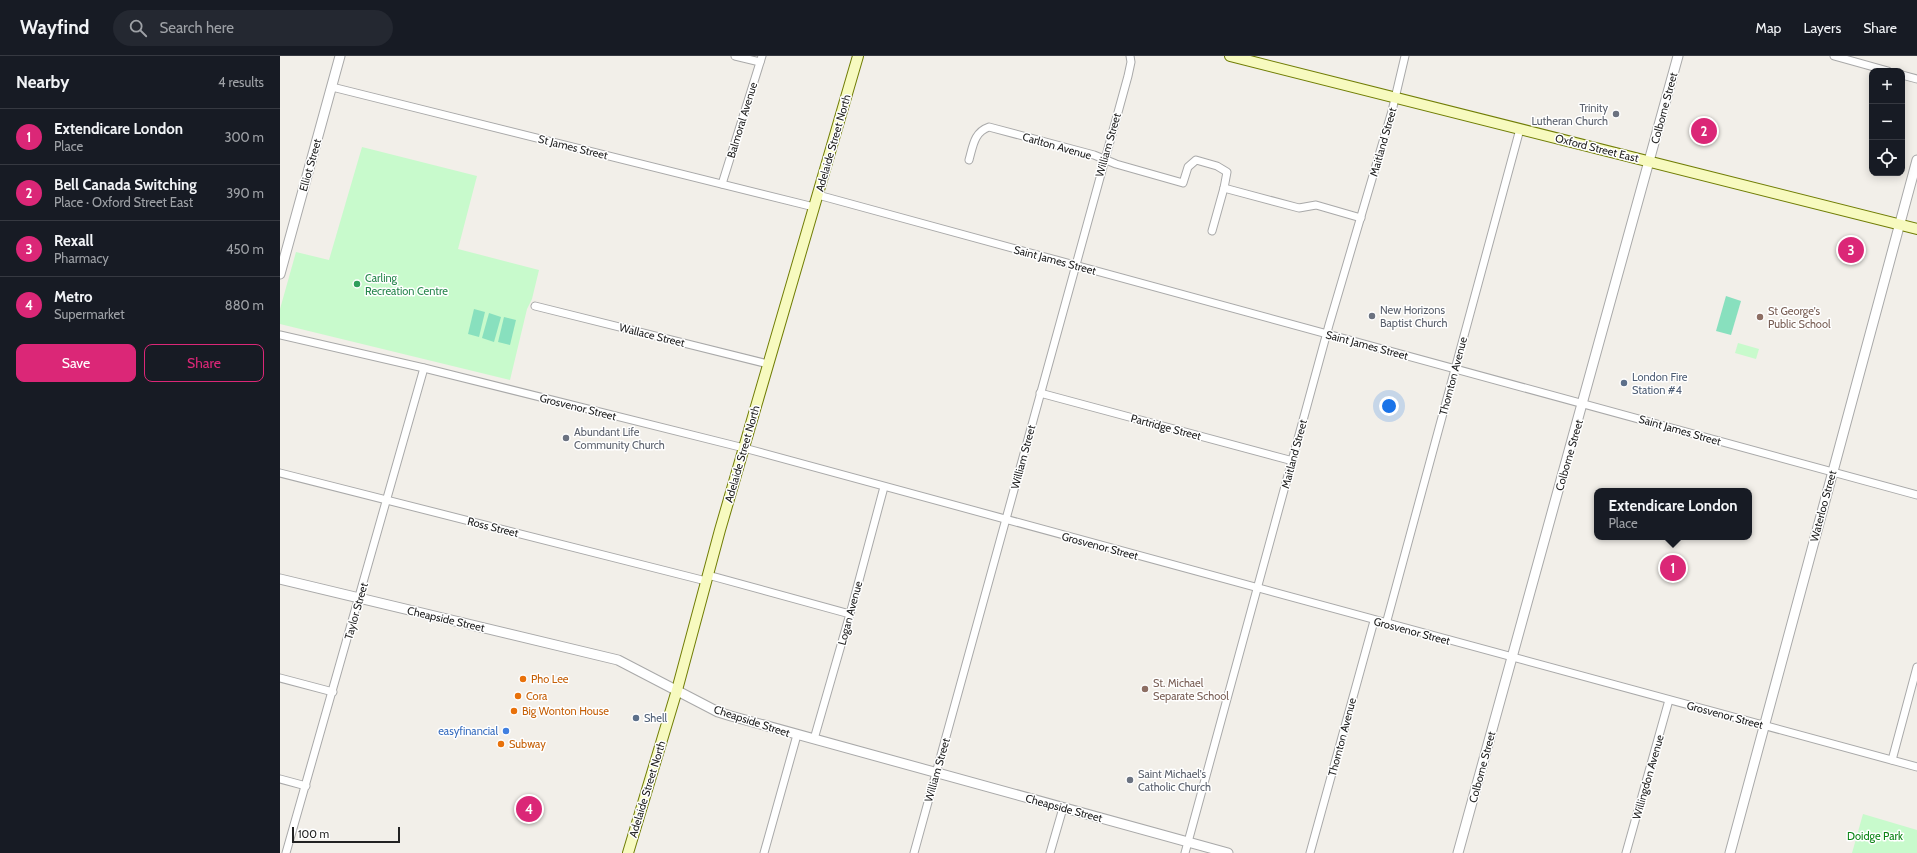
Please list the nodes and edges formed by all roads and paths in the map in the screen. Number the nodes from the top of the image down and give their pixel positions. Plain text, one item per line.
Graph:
1 (340, 56) edge
2 (735, 56) edge
3 (858, 56) edge
4 (1230, 56) edge
5 (1405, 56) edge
6 (1678, 56) edge
7 (1834, 56) edge
8 (1133, 58) edge
9 (761, 59) edge
10 (1877, 68) edge
11 (1905, 76) edge
12 (1917, 79) edge
13 (332, 87) junction
14 (1395, 97) junction
15 (1520, 129) junction
16 (970, 160) dead end
17 (1104, 160) junction
18 (1917, 160) edge
19 (1649, 161) junction
20 (722, 184) junction
21 (1224, 188) junction
22 (818, 195) junction
23 (814, 207) junction
24 (1361, 218) junction
25 (1900, 224) junction
26 (1917, 228) edge
27 (1212, 232) dead end
28 (283, 245) edge
29 (1075, 265) junction
30 (280, 274) edge
31 (535, 306) dead end
32 (1327, 334) junction
33 (280, 335) edge
34 (768, 364) junction
35 (424, 368) junction
36 (1455, 369) junction
37 (1040, 394) junction
38 (1583, 403) junction
39 (744, 448) junction
40 (1293, 461) junction
41 (1832, 472) junction
42 (280, 473) edge
43 (884, 487) junction
44 (1917, 495) edge
45 (388, 500) junction
46 (1005, 520) junction
47 (707, 578) junction
48 (280, 579) edge
49 (1258, 589) junction
50 (360, 599) junction
51 (850, 614) junction
52 (1374, 621) junction
53 (1386, 624) junction
54 (1512, 657) junction
55 (1917, 667) edge
56 (280, 678) edge
57 (676, 690) junction
58 (333, 692) junction
59 (1669, 700) junction
60 (1764, 726) junction
61 (797, 735) junction
62 (814, 739) junction
63 (1892, 760) junction
64 (1917, 767) edge
65 (936, 773) junction
66 (280, 779) edge
67 (306, 786) junction
68 (1063, 808) junction
69 (1188, 842) junction
70 (286, 853) edge
71 (628, 853) edge
72 (764, 853) edge
73 (914, 853) edge
74 (1050, 853) edge
75 (1185, 853) edge
76 (1228, 853) edge
77 (1310, 853) edge
78 (1458, 853) edge
79 (1626, 853) edge
80 (1732, 853) edge

1 - 13 street, Elliot Street
2 - 9 street
3 - 22 main road, Adelaide Street North
4 - 14 main road, Oxford Street East
5 - 14 street, Maitland Street
6 - 19 street, Colborne Street
7 - 10 street
8 - 17 street, William Street
9 - 20 street, Balmoral Avenue
11 - 12 street
13 - 20 street, St James Street
13 - 28 street, Elliot Street
14 - 15 main road, Oxford Street East
14 - 24 street, Maitland Street
15 - 19 main road, Oxford Street East
15 - 36 street, Thornton Avenue
16 - 17 street, Carlton Avenue
17 - 21 street, Carlton Avenue
17 - 29 street, William Street
18 - 25 street, Waterloo Street
19 - 25 main road, Oxford Street East
19 - 38 street, Colborne Street
20 - 23 street, St James Street
21 - 24 street
21 - 27 street, Carlton Avenue
22 - 23 main road, Adelaide Street North
22 - 29 street, Saint James Street
23 - 34 main road, Adelaide Street North
24 - 32 street, Maitland Street
25 - 26 main road, Oxford Street East
25 - 41 street, Waterloo Street
28 - 30 street, Elliot Street
29 - 32 street, Saint James Street
29 - 37 street, William Street
31 - 34 street, Wallace Street
32 - 36 street, Saint James Street
32 - 40 street, Maitland Street
33 - 35 street, Grosvenor Street
34 - 39 main road, Adelaide Street North
35 - 39 street, Grosvenor Street
35 - 45 street, Taylor Street
36 - 38 street, Saint James Street
36 - 53 street, Thornton Avenue
37 - 40 street, Partridge Street
37 - 46 street, William Street
38 - 41 street, Saint James Street
38 - 54 street, Colborne Street
39 - 43 street, Grosvenor Street
39 - 47 main road, Adelaide Street North
40 - 49 street, Maitland Street
41 - 44 street, Saint James Street
41 - 60 street, Waterloo Street
42 - 45 street, Ross Street
43 - 46 street, Grosvenor Street
43 - 51 street, Logan Avenue
45 - 47 street, Ross Street
45 - 50 street, Taylor Street
46 - 49 street, Grosvenor Street
46 - 65 street, William Street
47 - 51 street, Ross Street
47 - 57 main road, Adelaide Street North
48 - 50 street, Cheapside Street
49 - 52 street, Grosvenor Street
49 - 69 street, Maitland Street
50 - 57 street, Cheapside Street
50 - 58 street, Taylor Street
51 - 62 street, Logan Avenue
52 - 53 street, Grosvenor Street
52 - 77 street, Thornton Avenue
53 - 54 street, Grosvenor Street
54 - 59 street, Grosvenor Street
54 - 78 street, Colborne Street
55 - 63 street
56 - 58 street
57 - 61 street, Cheapside Street
57 - 71 main road, Adelaide Street North
58 - 67 street, Taylor Street
59 - 60 street, Grosvenor Street
59 - 79 street, Willingdon Avenue
60 - 63 street, Grosvenor Street
60 - 80 street, Waterloo Street
61 - 62 street, Cheapside Street
61 - 72 street
62 - 65 street, Cheapside Street
63 - 64 street, Grosvenor Street
65 - 68 street, Cheapside Street
65 - 73 street, William Street
66 - 67 street
67 - 70 street, Taylor Street
68 - 69 street, Cheapside Street
68 - 74 street
69 - 75 street, Maitland Street
69 - 76 street, Cheapside Street

